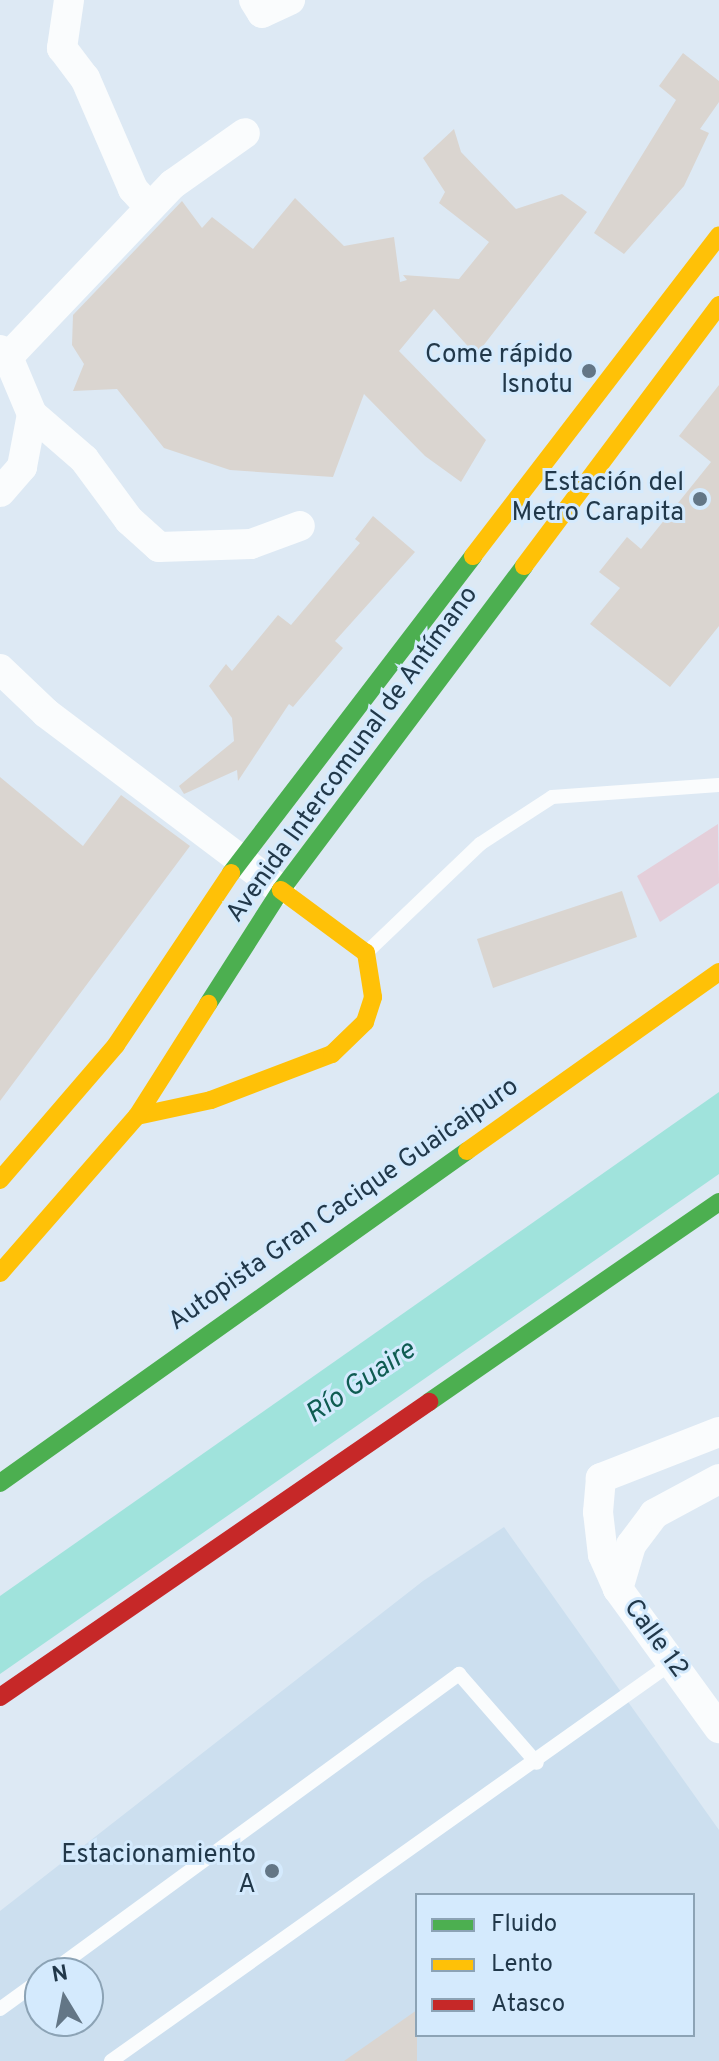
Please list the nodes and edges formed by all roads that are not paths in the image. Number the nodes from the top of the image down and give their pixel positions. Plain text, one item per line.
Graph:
1 (69, 0) edge
2 (254, 0) edge
3 (290, 0) edge
4 (245, 133) dead end
5 (149, 207) junction
6 (719, 235) edge
7 (719, 305) edge
8 (4, 354) edge
9 (32, 414) junction
10 (0, 492) edge
11 (300, 526) dead end
12 (0, 669) edge
13 (719, 785) edge
14 (242, 857) junction
15 (281, 890) junction
16 (366, 953) junction
17 (719, 972) edge
18 (137, 1116) junction
19 (0, 1180) edge
20 (719, 1202) edge
21 (0, 1273) edge
22 (719, 1432) edge
23 (719, 1479) edge
24 (0, 1483) edge
25 (618, 1589) junction
26 (104, 1624) junction
27 (673, 1662) junction
28 (0, 1697) edge
29 (0, 1709) edge
30 (719, 1728) edge
31 (537, 1763) junction
32 (72, 1957) edge
33 (24, 1992) edge
34 (0, 2009) edge
35 (111, 2061) edge

1 - 5 street
2 - 3 street
4 - 5 street
5 - 8 street
6 - 14 main road, Avenida Intercomunal de Antímano
7 - 15 main road, Avenida Intercomunal de Antímano
8 - 9 street
9 - 10 street
9 - 11 street
12 - 14 street
13 - 16 lane
14 - 15 street
14 - 19 main road, Avenida Intercomunal de Antímano
15 - 16 main road
15 - 18 main road, Avenida Intercomunal de Antímano
16 - 18 main road
17 - 24 main road, Autopista Gran Cacique Guaicaipuro
18 - 21 main road, Avenida Intercomunal de Antímano
20 - 26 main road
22 - 25 street, Calle 12
23 - 25 street
25 - 27 street, Calle 12
26 - 28 main road
26 - 29 main road
27 - 30 street, Calle 12
27 - 31 lane
31 - 32 lane
31 - 35 lane
33 - 34 lane

